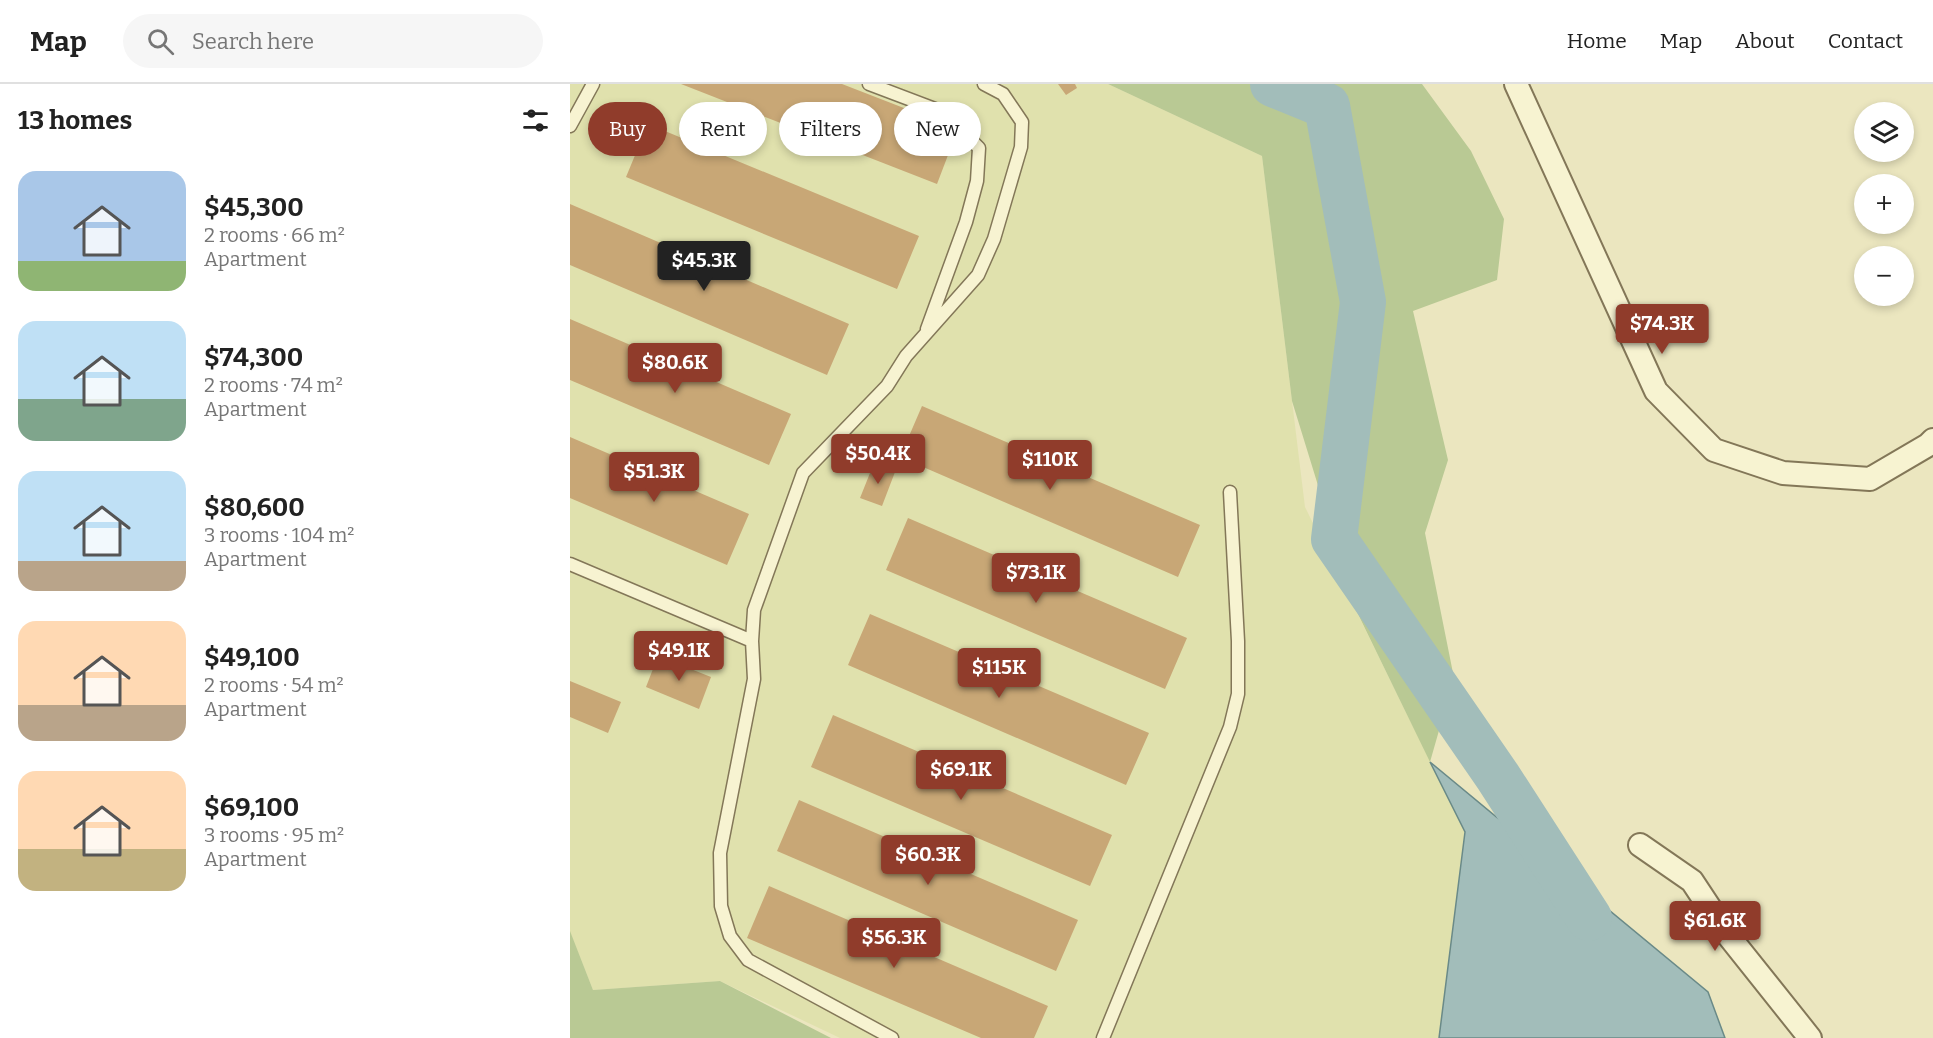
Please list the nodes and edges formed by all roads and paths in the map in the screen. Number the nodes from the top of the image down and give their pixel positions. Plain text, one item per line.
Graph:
1 (593, 84) edge
2 (869, 84) edge
3 (984, 84) edge
4 (1516, 84) edge
5 (570, 126) edge
6 (924, 335) junction
7 (1933, 440) edge
8 (1230, 492) dead end
9 (570, 564) edge
10 (752, 641) junction
11 (1640, 845) dead end
12 (892, 1038) edge
13 (1103, 1038) edge
14 (1810, 1038) edge

1 - 5 lane
2 - 6 lane
3 - 6 lane
4 - 7 street
6 - 10 lane
8 - 13 lane
9 - 10 lane
10 - 12 lane
11 - 14 street

